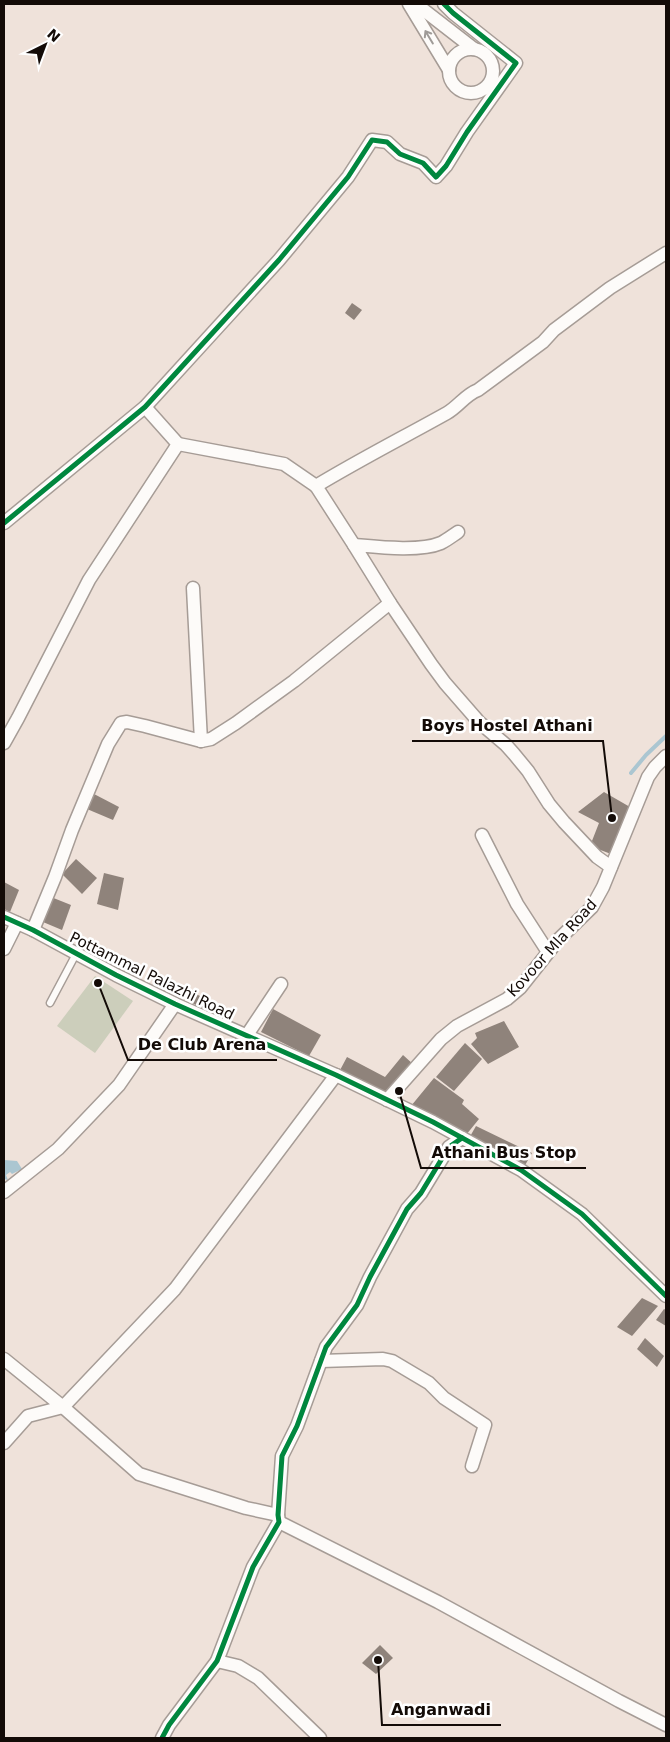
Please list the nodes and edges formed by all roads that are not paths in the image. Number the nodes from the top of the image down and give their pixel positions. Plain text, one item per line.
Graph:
1 (409, 4) edge
2 (416, 4) edge
3 (444, 4) edge
4 (474, 49) junction
5 (449, 70) junction
6 (666, 253) edge
7 (145, 407) junction
8 (178, 444) junction
9 (316, 486) junction
10 (4, 523) edge
11 (458, 532) dead end
12 (354, 545) junction
13 (193, 588) dead end
14 (390, 603) junction
15 (201, 741) junction
16 (4, 743) edge
17 (666, 756) edge
18 (482, 835) dead end
19 (611, 866) junction
20 (4, 917) edge
21 (17, 923) junction
22 (33, 930) junction
23 (4, 948) edge
24 (548, 952) junction
25 (76, 954) junction
26 (281, 984) dead end
27 (50, 1003) dead end
28 (175, 1004) junction
29 (247, 1035) junction
30 (336, 1075) junction
31 (387, 1100) junction
32 (462, 1138) junction
33 (4, 1192) edge
34 (666, 1296) edge
35 (4, 1359) edge
36 (321, 1360) junction
37 (63, 1407) junction
38 (4, 1443) edge
39 (472, 1466) dead end
40 (279, 1518) junction
41 (217, 1662) junction
42 (666, 1725) edge
43 (162, 1738) edge
44 (320, 1738) edge

5 -> 1 street
2 - 4 street
3 - 7 street
4 - 5 street
4 - 5 street
6 - 9 street
7 - 8 street
7 - 10 street
8 - 9 street
8 - 16 street
9 - 12 street
11 - 12 street
12 - 14 street
13 - 15 street
14 - 15 street
14 - 19 street
15 - 22 street
17 - 19 street, Kovoor Mla Road
18 - 24 street
19 - 24 street, Kovoor Mla Road
20 - 21 street, Pottammal Palazhi Road
21 - 22 street, Pottammal Palazhi Road
21 - 23 street
22 - 25 street, Pottammal Palazhi Road
24 - 31 street, Kovoor Mla Road
25 - 27 lane
25 - 28 street, Pottammal Palazhi Road
26 - 29 street
28 - 29 street, Pottammal Palazhi Road
28 - 33 street
29 - 30 street, Pottammal Palazhi Road
30 - 31 street, Pottammal Palazhi Road
30 - 37 street
31 - 32 street, Pottammal Palazhi Road
32 - 34 street, Pottammal Palazhi Road
32 - 36 street
35 - 37 street
36 - 39 street
36 - 40 street
37 - 38 street
37 - 40 street
40 - 41 street
40 - 42 street
41 - 43 street
41 - 44 street

